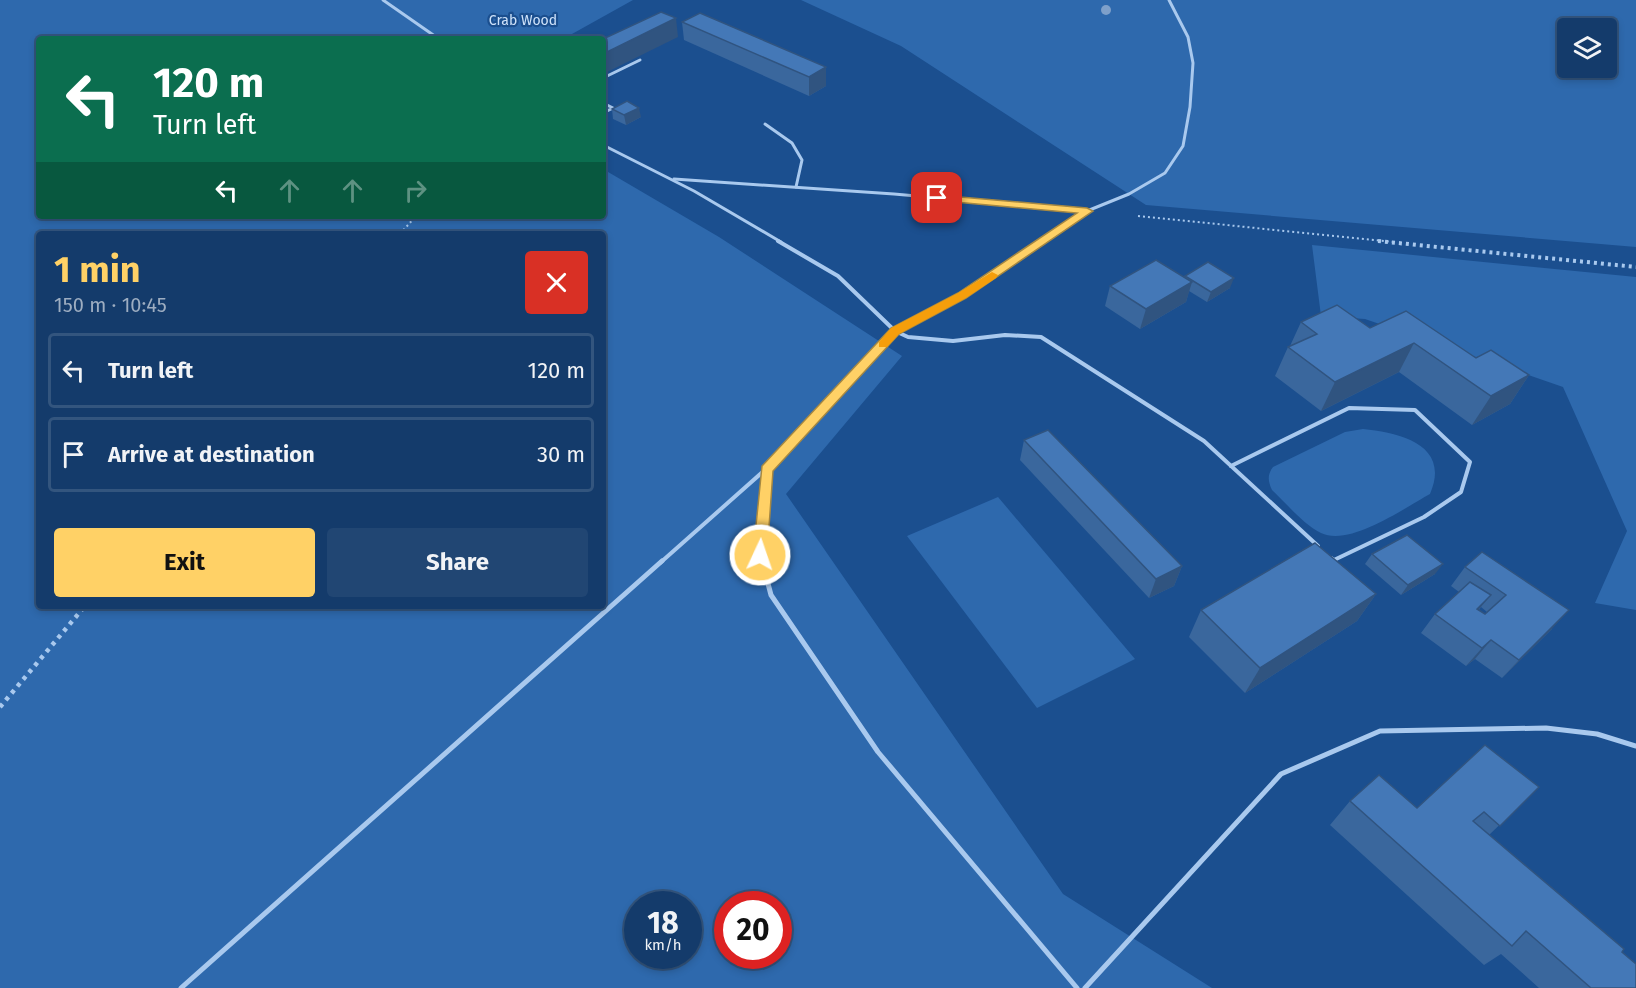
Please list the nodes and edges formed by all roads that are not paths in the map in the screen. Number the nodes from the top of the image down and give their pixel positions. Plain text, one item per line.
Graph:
1 (383, 0) edge
2 (1169, 0) edge
3 (435, 36) edge
4 (640, 60) dead end
5 (606, 77) edge
6 (606, 104) edge
7 (606, 112) edge
8 (765, 124) dead end
9 (606, 146) edge
10 (671, 179) junction
11 (796, 187) junction
12 (1087, 211) junction
13 (895, 331) junction
14 (1231, 466) junction
15 (766, 469) junction
16 (1636, 746) edge
17 (181, 988) edge
18 (1077, 988) edge
19 (1085, 988) edge

1 - 3 lane
2 - 12 lane
4 - 5 lane
6 - 7 lane
8 - 11 lane
9 - 10 lane
10 - 11 lane
10 - 13 lane
11 - 12 lane
12 - 13 lane
13 - 14 lane
13 - 15 lane
14 - 14 lane
15 - 17 lane
15 - 18 lane
16 - 19 lane

